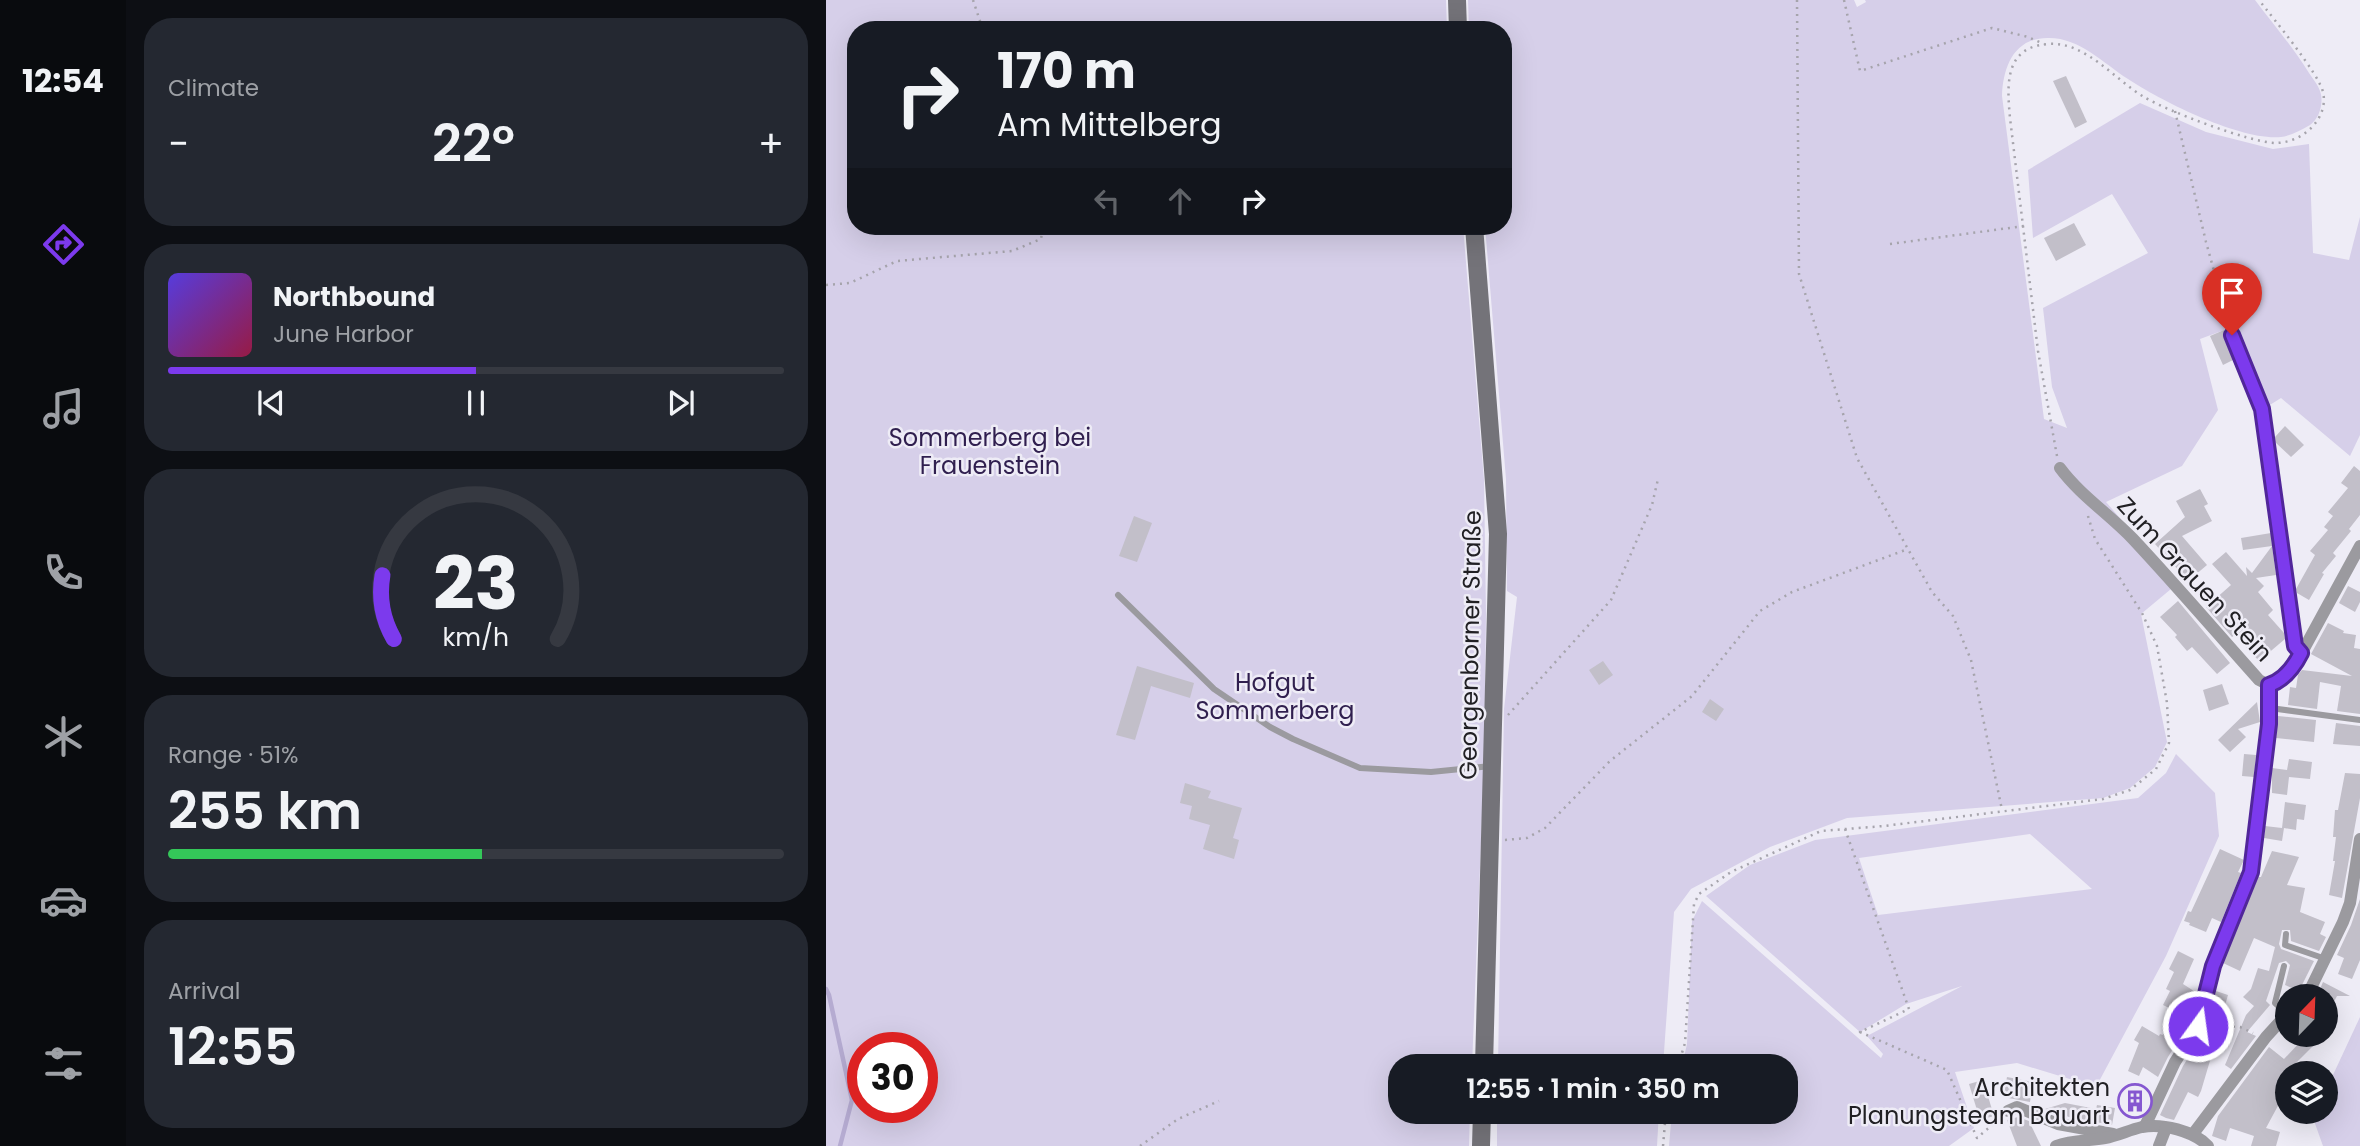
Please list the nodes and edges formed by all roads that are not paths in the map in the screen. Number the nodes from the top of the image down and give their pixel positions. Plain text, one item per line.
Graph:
1 (1457, 0) edge
2 (1458, 21) edge
3 (1476, 235) edge
4 (2232, 335) road end
5 (2060, 468) road end
6 (2360, 546) edge
7 (1118, 596) dead end
8 (2301, 653) junction
9 (2269, 685) junction
10 (2270, 708) junction
11 (2360, 720) edge
12 (1493, 766) junction
13 (2360, 839) edge
14 (2286, 933) dead end
15 (2326, 959) junction
16 (2284, 966) dead end
17 (2280, 984) edge
18 (2313, 984) edge
19 (2275, 1027) edge
20 (1484, 1054) edge
21 (2008, 1111) road end
22 (1482, 1124) edge
23 (2145, 1126) junction
24 (2166, 1128) junction
25 (2193, 1134) junction
26 (2117, 1135) junction
27 (1481, 1146) edge
28 (2056, 1146) edge
29 (2159, 1146) edge
30 (2208, 1146) edge

1 - 2 main road
3 - 12 main road, Georgenborner Straße
4 - 8 street
5 - 9 street, Zum Grauen Stein
6 - 8 street
7 - 12 lane
8 - 9 street
9 - 10 street, Zum Grauen Stein
10 - 11 lane
10 - 23 street, Zum Grauen Stein
12 - 20 main road, Georgenborner Straße
13 - 15 street
14 - 15 lane
15 - 18 street
16 - 17 lane
19 - 25 street
21 - 26 street
22 - 27 main road
23 - 24 street
23 - 26 street
24 - 25 street
24 - 29 street
25 - 30 street
26 - 28 street

